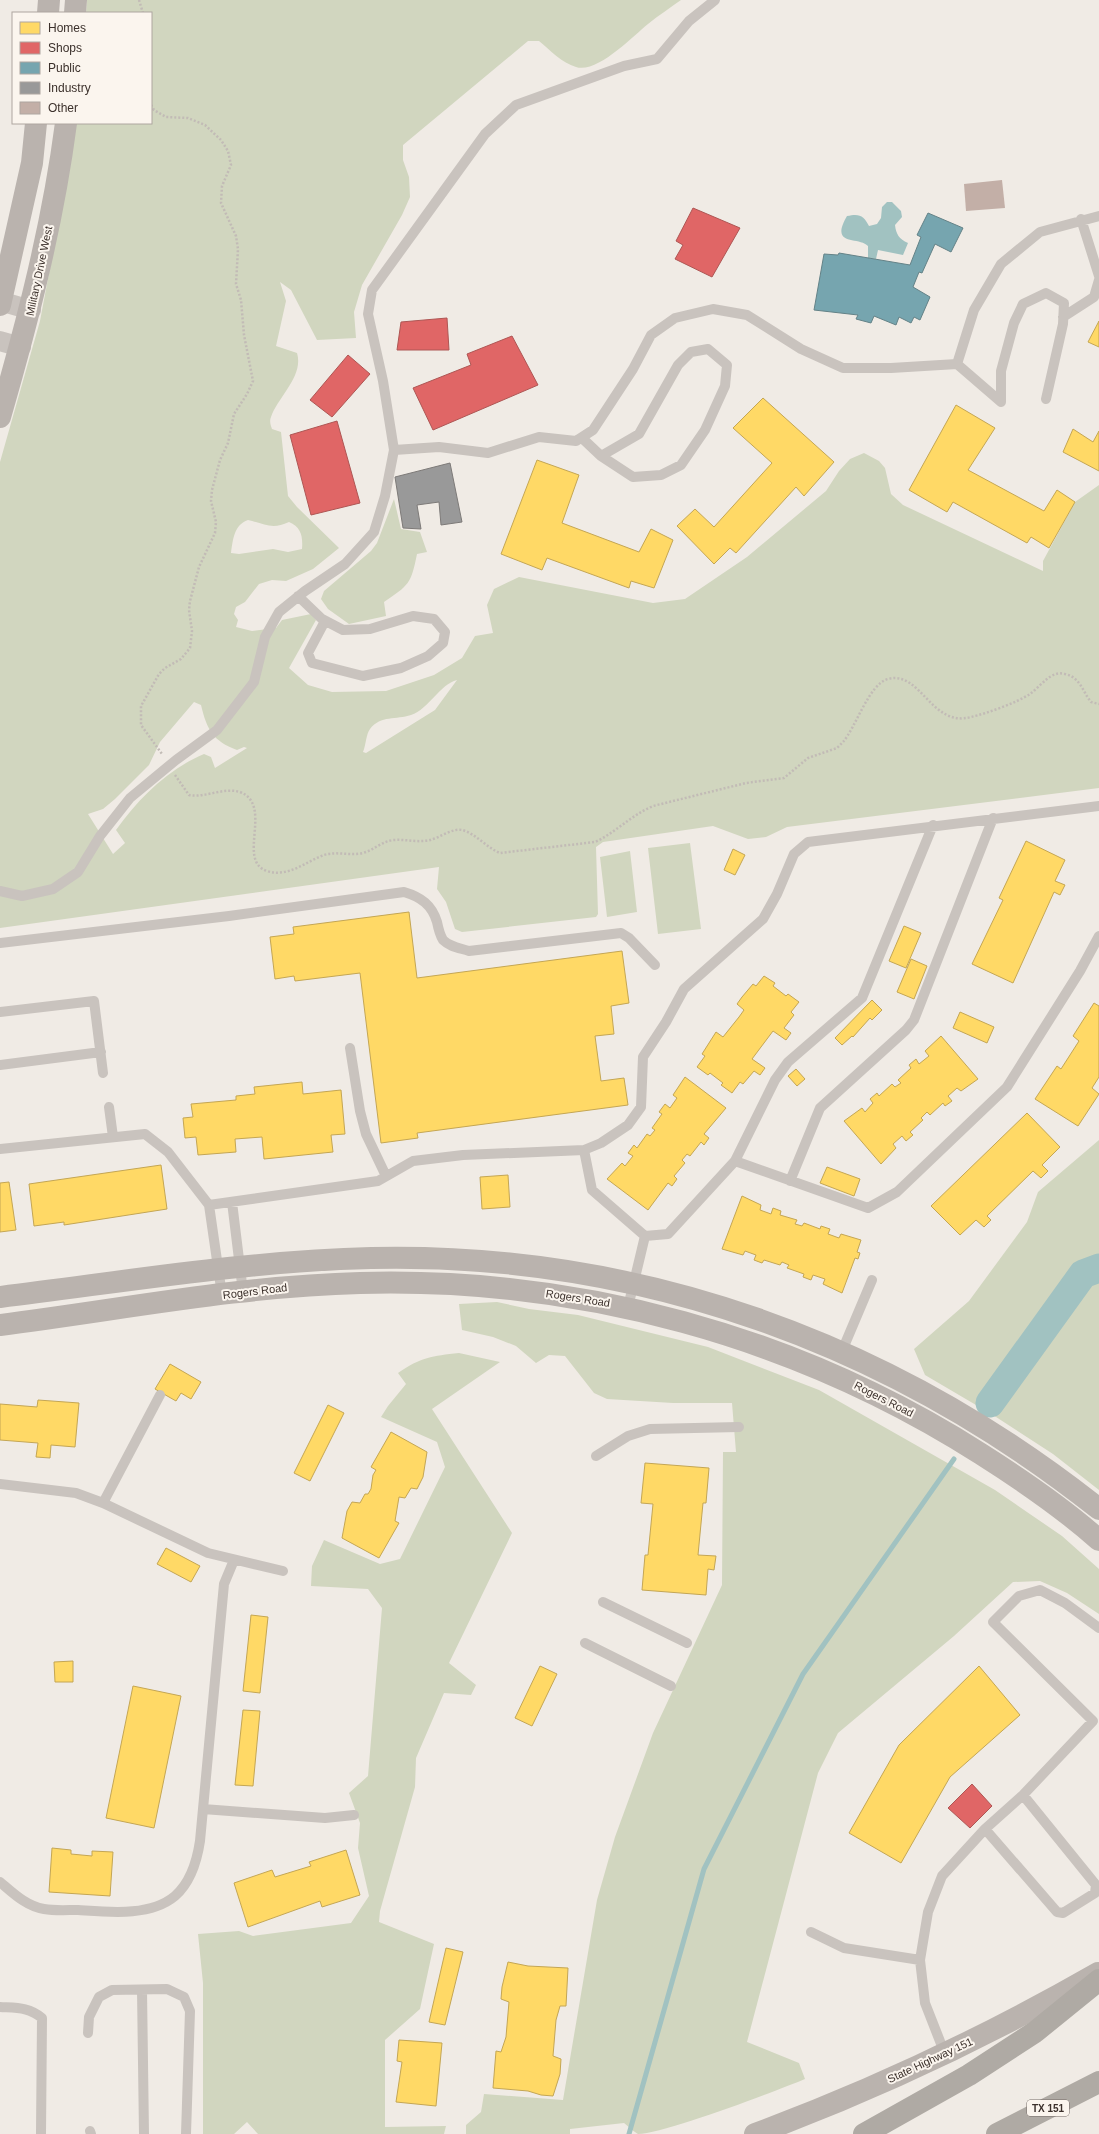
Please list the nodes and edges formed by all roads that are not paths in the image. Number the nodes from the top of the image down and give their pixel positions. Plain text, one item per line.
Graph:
1 (49, 0) edge
2 (76, 0) edge
3 (715, 0) edge
4 (48, 12) edge
5 (75, 12) edge
6 (36, 124) edge
7 (66, 124) edge
8 (1099, 216) edge
9 (1081, 219) junction
10 (1099, 276) edge
11 (1099, 280) edge
12 (0, 302) edge
13 (31, 310) junction
14 (1063, 317) junction
15 (0, 341) edge
16 (21, 347) junction
17 (957, 364) junction
18 (1046, 399) dead end
19 (0, 417) edge
20 (582, 438) junction
21 (394, 450) junction
22 (601, 456) junction
23 (298, 596) junction
24 (325, 621) junction
25 (1099, 806) edge
26 (993, 818) junction
27 (933, 825) junction
28 (0, 891) edge
29 (1099, 936) edge
30 (0, 943) edge
31 (655, 965) dead end
32 (0, 1012) edge
33 (350, 1048) dead end
34 (101, 1052) junction
35 (0, 1065) edge
36 (103, 1073) dead end
37 (109, 1107) dead end
38 (113, 1137) junction
39 (0, 1149) edge
40 (584, 1150) junction
41 (735, 1161) junction
42 (386, 1176) junction
43 (790, 1181) junction
44 (232, 1202) junction
45 (209, 1205) junction
46 (645, 1236) junction
47 (240, 1267) junction
48 (218, 1270) junction
49 (872, 1280) dead end
50 (634, 1284) junction
51 (243, 1292) junction
52 (222, 1295) junction
53 (0, 1297) edge
54 (628, 1307) junction
55 (0, 1325) edge
56 (842, 1351) junction
57 (160, 1395) dead end
58 (739, 1427) dead end
59 (596, 1456) dead end
60 (0, 1484) edge
61 (103, 1503) junction
62 (1099, 1509) edge
63 (1099, 1540) edge
64 (234, 1560) junction
65 (283, 1571) dead end
66 (603, 1602) dead end
67 (1099, 1628) edge
68 (585, 1643) dead end
69 (687, 1643) dead end
70 (671, 1686) dead end
71 (1096, 1718) edge
72 (1023, 1795) junction
73 (203, 1809) junction
74 (354, 1815) dead end
75 (985, 1829) junction
76 (0, 1882) edge
77 (811, 1932) dead end
78 (920, 1960) junction
79 (1099, 1973) edge
80 (1099, 1980) edge
81 (142, 1990) junction
82 (0, 2007) edge
83 (88, 2033) dead end
84 (945, 2054) junction
85 (1099, 2082) edge
86 (41, 2134) edge
87 (144, 2134) edge
88 (186, 2134) edge
89 (755, 2134) edge
90 (864, 2134) edge
91 (997, 2134) edge

1 - 4 main road
2 - 5 main road
3 - 21 lane
6 - 12 main road
7 - 13 main road, Military Drive West
8 - 9 lane
9 - 10 lane
9 - 17 lane
11 - 14 lane
12 - 13 street
13 - 16 main road, Military Drive West
14 - 17 lane
14 - 18 lane
15 - 16 street
16 - 19 main road, Military Drive West
17 - 20 lane
20 - 21 lane
20 - 22 lane
21 - 23 lane
22 - 22 lane
23 - 24 lane
23 - 28 lane
24 - 24 lane
25 - 26 lane
26 - 27 lane
26 - 43 lane
27 - 40 lane
27 - 41 lane
29 - 43 lane
30 - 31 lane
32 - 34 lane
33 - 42 lane
34 - 35 lane
34 - 36 lane
37 - 38 lane
38 - 39 lane
38 - 45 lane
40 - 42 lane
40 - 46 lane
41 - 43 lane
41 - 46 lane
42 - 44 lane
44 - 45 lane
44 - 47 lane
45 - 48 lane
46 - 50 lane
47 - 48 main road, Rogers Road
47 - 50 main road, Rogers Road
47 - 51 lane
48 - 52 lane
48 - 53 main road, Rogers Road
49 - 56 lane
50 - 54 lane
50 - 56 main road, Rogers Road
51 - 52 main road, Rogers Road
51 - 54 main road, Rogers Road
52 - 55 main road, Rogers Road
54 - 63 main road, Rogers Road
56 - 62 main road, Rogers Road
57 - 61 lane
58 - 59 lane
60 - 61 lane
61 - 64 lane
64 - 65 lane
64 - 73 lane
66 - 69 lane
67 - 71 lane
68 - 70 lane
71 - 72 lane
72 - 75 lane
72 - 75 lane
73 - 74 lane
73 - 76 lane
75 - 78 lane
77 - 78 lane
78 - 84 lane
79 - 84 main road, State Highway 151
80 - 90 highway
81 - 83 lane
81 - 87 lane
81 - 88 lane
82 - 86 lane
84 - 89 main road, State Highway 151
85 - 91 highway, TX 151

